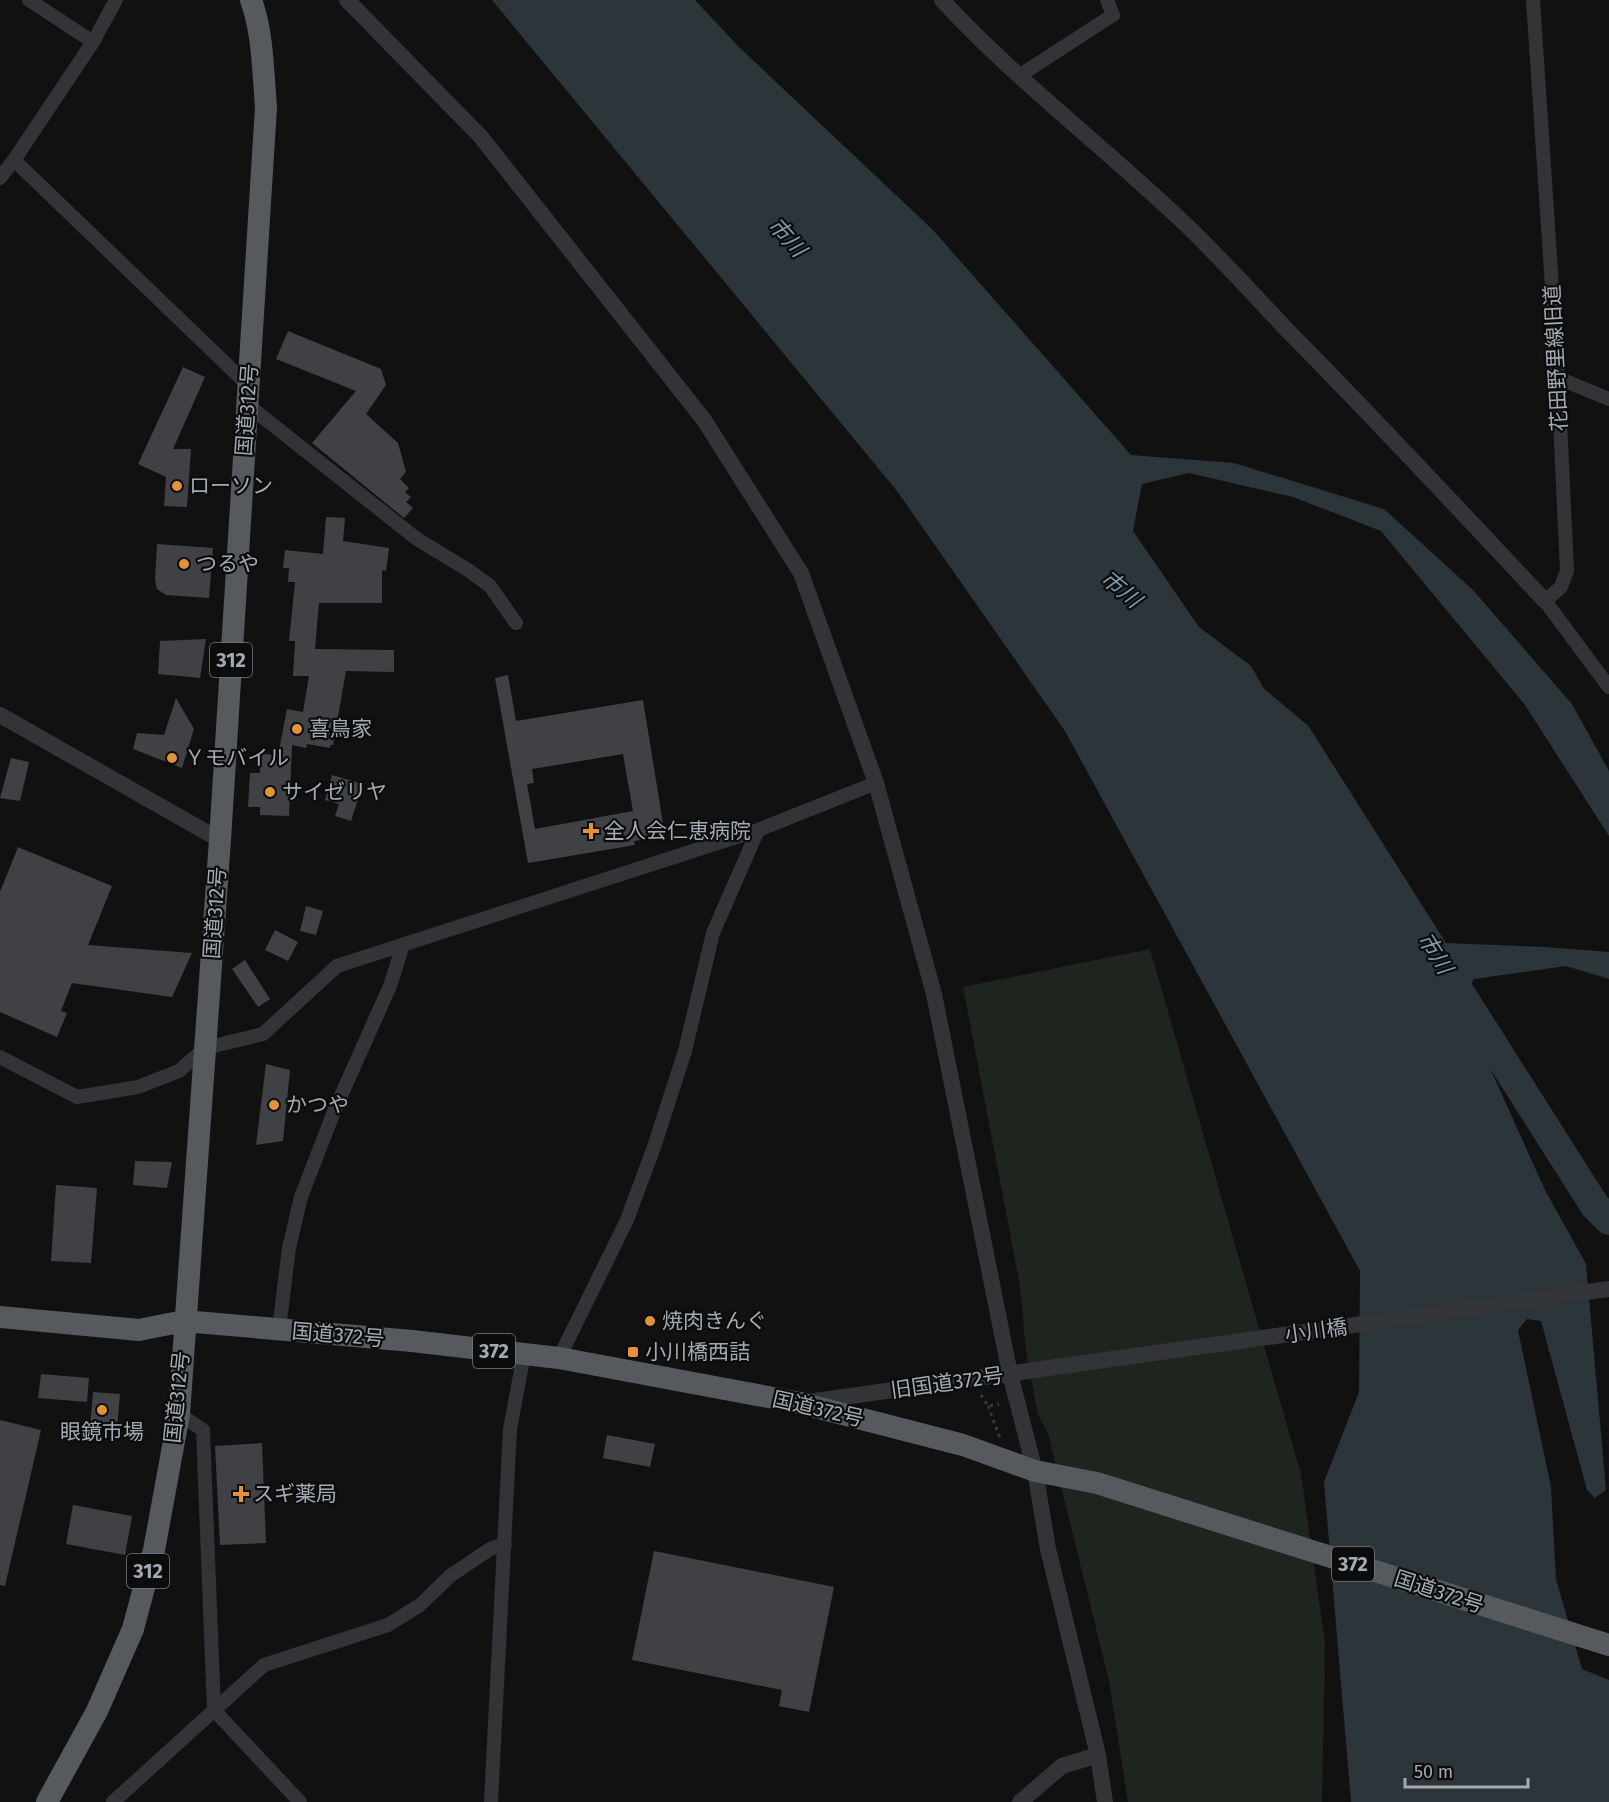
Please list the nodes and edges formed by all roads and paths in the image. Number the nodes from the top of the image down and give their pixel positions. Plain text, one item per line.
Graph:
1 (29, 0) edge
2 (116, 0) edge
3 (251, 0) edge
4 (346, 0) edge
5 (942, 0) edge
6 (1107, 0) edge
7 (1533, 0) edge
8 (93, 42) junction
9 (1020, 75) junction
10 (14, 160) junction
11 (0, 178) edge
12 (1558, 378) junction
13 (249, 396) junction
14 (1609, 399) edge
15 (1545, 601) junction
16 (516, 622) dead end
17 (1609, 687) edge
18 (0, 715) edge
19 (876, 783) junction
20 (758, 830) junction
21 (220, 840) junction
22 (403, 945) junction
23 (205, 1048) junction
24 (0, 1057) edge
25 (1609, 1289) edge
26 (0, 1317) edge
27 (184, 1321) junction
28 (279, 1329) junction
29 (524, 1354) junction
30 (559, 1358) junction
31 (1016, 1373) junction
32 (981, 1395) dead end
33 (800, 1403) junction
34 (999, 1404) dead end
35 (988, 1406) junction
36 (179, 1414) junction
37 (1000, 1440) dead end
38 (1035, 1471) junction
39 (505, 1544) junction
40 (1609, 1645) edge
41 (214, 1710) junction
42 (1098, 1755) junction
43 (46, 1802) edge
44 (113, 1802) edge
45 (300, 1802) edge
46 (491, 1802) edge
47 (1020, 1802) edge
48 (1105, 1802) edge

1 - 8 street
2 - 8 street
3 - 13 highway, 国道312号 / 312
4 - 19 street
5 - 9 street
6 - 9 street
7 - 12 street, 花田野里線旧道
8 - 10 street
9 - 15 street
10 - 11 street
10 - 13 street
12 - 14 street
12 - 15 street, 花田野里線旧道
13 - 16 street
13 - 21 highway, 国道312号 / 312
15 - 17 street
18 - 21 street
19 - 20 street
19 - 31 street
20 - 22 street
20 - 30 street
21 - 23 highway, 国道312号 / 312
22 - 23 street
22 - 28 street
23 - 24 street
23 - 27 highway, 国道312号 / 312
25 - 31 street, 小川橋
26 - 27 highway, 国道372号 / 372
27 - 28 highway, 国道372号 / 372
27 - 36 highway, 国道312号 / 312
28 - 29 highway, 国道372号 / 372
29 - 30 highway, 国道372号 / 372
29 - 39 street
30 - 33 highway, 国道372号 / 372
31 - 33 street, 旧国道372号
31 - 38 street
32 - 35 path
33 - 38 highway, 国道372号 / 372
34 - 35 path
35 - 37 path
36 - 41 street
36 - 43 highway, 国道312号 / 312
38 - 40 highway, 国道372号 / 372
38 - 42 street
39 - 41 street
39 - 46 street
41 - 44 street
41 - 45 street
42 - 47 street
42 - 48 street

